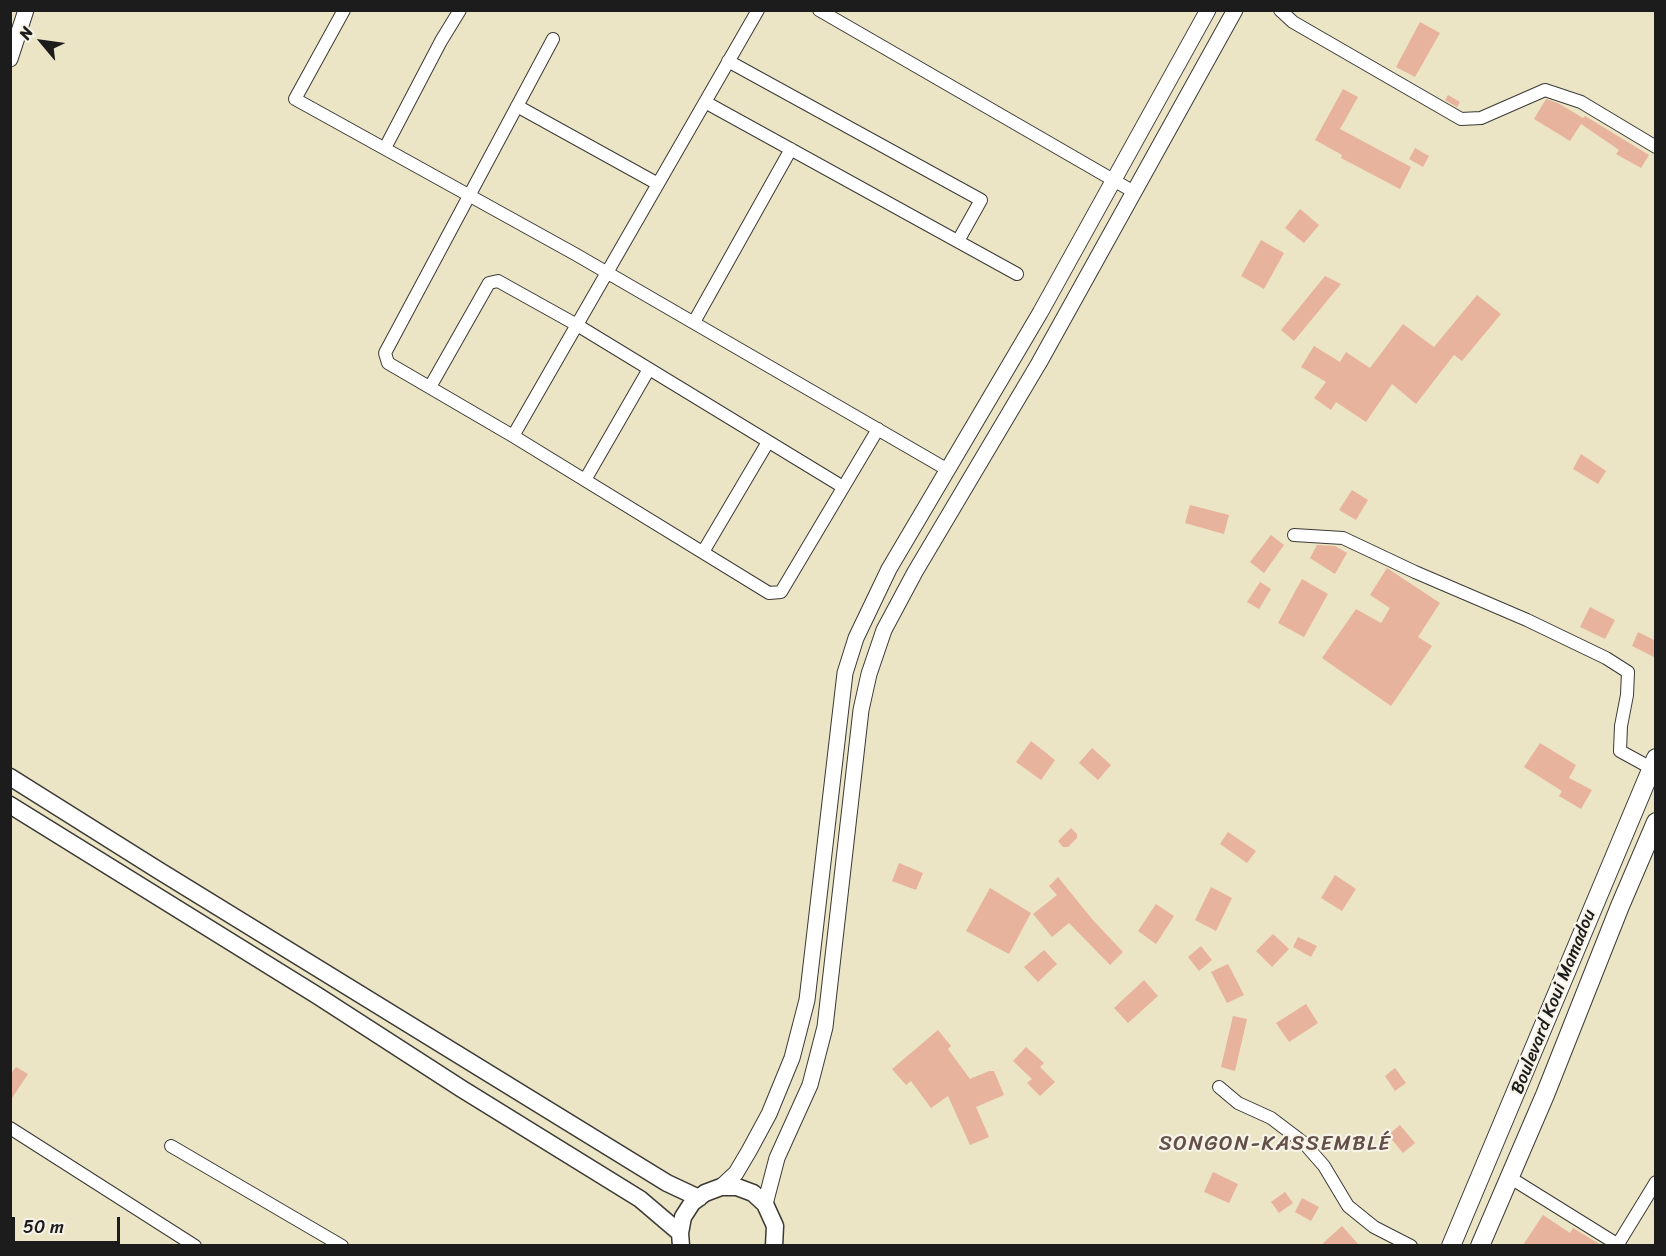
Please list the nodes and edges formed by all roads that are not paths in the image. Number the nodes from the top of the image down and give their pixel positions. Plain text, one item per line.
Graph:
1 (26, 10) edge
2 (344, 10) edge
3 (460, 10) edge
4 (758, 10) edge
5 (819, 10) edge
6 (1208, 10) edge
7 (1235, 10) edge
8 (1280, 10) edge
9 (553, 39) dead end
10 (10, 59) edge
11 (728, 61) junction
12 (705, 102) junction
13 (518, 106) junction
14 (1656, 147) edge
15 (385, 148) junction
16 (791, 149) junction
17 (1114, 181) junction
18 (657, 184) junction
19 (1134, 192) junction
20 (470, 195) junction
21 (958, 241) junction
22 (607, 272) junction
23 (1017, 274) dead end
24 (694, 322) junction
25 (577, 325) junction
26 (649, 369) junction
27 (430, 387) junction
28 (878, 429) junction
29 (513, 436) junction
30 (768, 442) junction
31 (948, 470) junction
32 (585, 480) junction
33 (843, 487) junction
34 (1294, 535) dead end
35 (703, 552) junction
36 (1653, 763) edge
37 (10, 777) edge
38 (10, 805) edge
39 (1656, 822) edge
40 (1219, 1087) dead end
41 (10, 1128) edge
42 (171, 1146) dead end
43 (1509, 1177) junction
44 (1656, 1182) edge
45 (721, 1187) junction
46 (699, 1198) junction
47 (765, 1204) junction
48 (681, 1239) edge
49 (778, 1243) edge
50 (195, 1245) edge
51 (342, 1245) edge
52 (1411, 1245) edge
53 (1452, 1245) edge
54 (1480, 1245) edge
55 (1619, 1245) edge

1 - 10 street
2 - 15 street
3 - 15 street
4 - 11 street
5 - 17 street
6 - 17 street
7 - 19 street
8 - 14 street
9 - 13 street
11 - 12 street
11 - 21 street
12 - 16 street
12 - 18 street
13 - 18 street
13 - 20 street
15 - 20 street
16 - 21 street
16 - 24 street
17 - 19 street
17 - 31 street
18 - 22 street
19 - 47 street
20 - 22 street
20 - 27 street
21 - 23 street
22 - 24 street
22 - 25 street
24 - 28 street
25 - 26 street
25 - 27 street
25 - 29 street
26 - 30 street
26 - 32 street
27 - 29 street
28 - 31 street
28 - 33 street
29 - 32 street
30 - 33 street
30 - 35 street
31 - 45 street
32 - 35 street
33 - 35 street
34 - 36 street
36 - 53 main road, Boulevard Koui Mamadou
37 - 46 main road
38 - 48 main road
39 - 43 main road, Boulevard Koui Mamadou
40 - 52 street
41 - 50 street
42 - 51 street
43 - 54 main road, Boulevard Koui Mamadou
43 - 55 street
44 - 55 street
45 - 46 main road
45 - 47 main road
46 - 48 main road
47 - 49 main road

